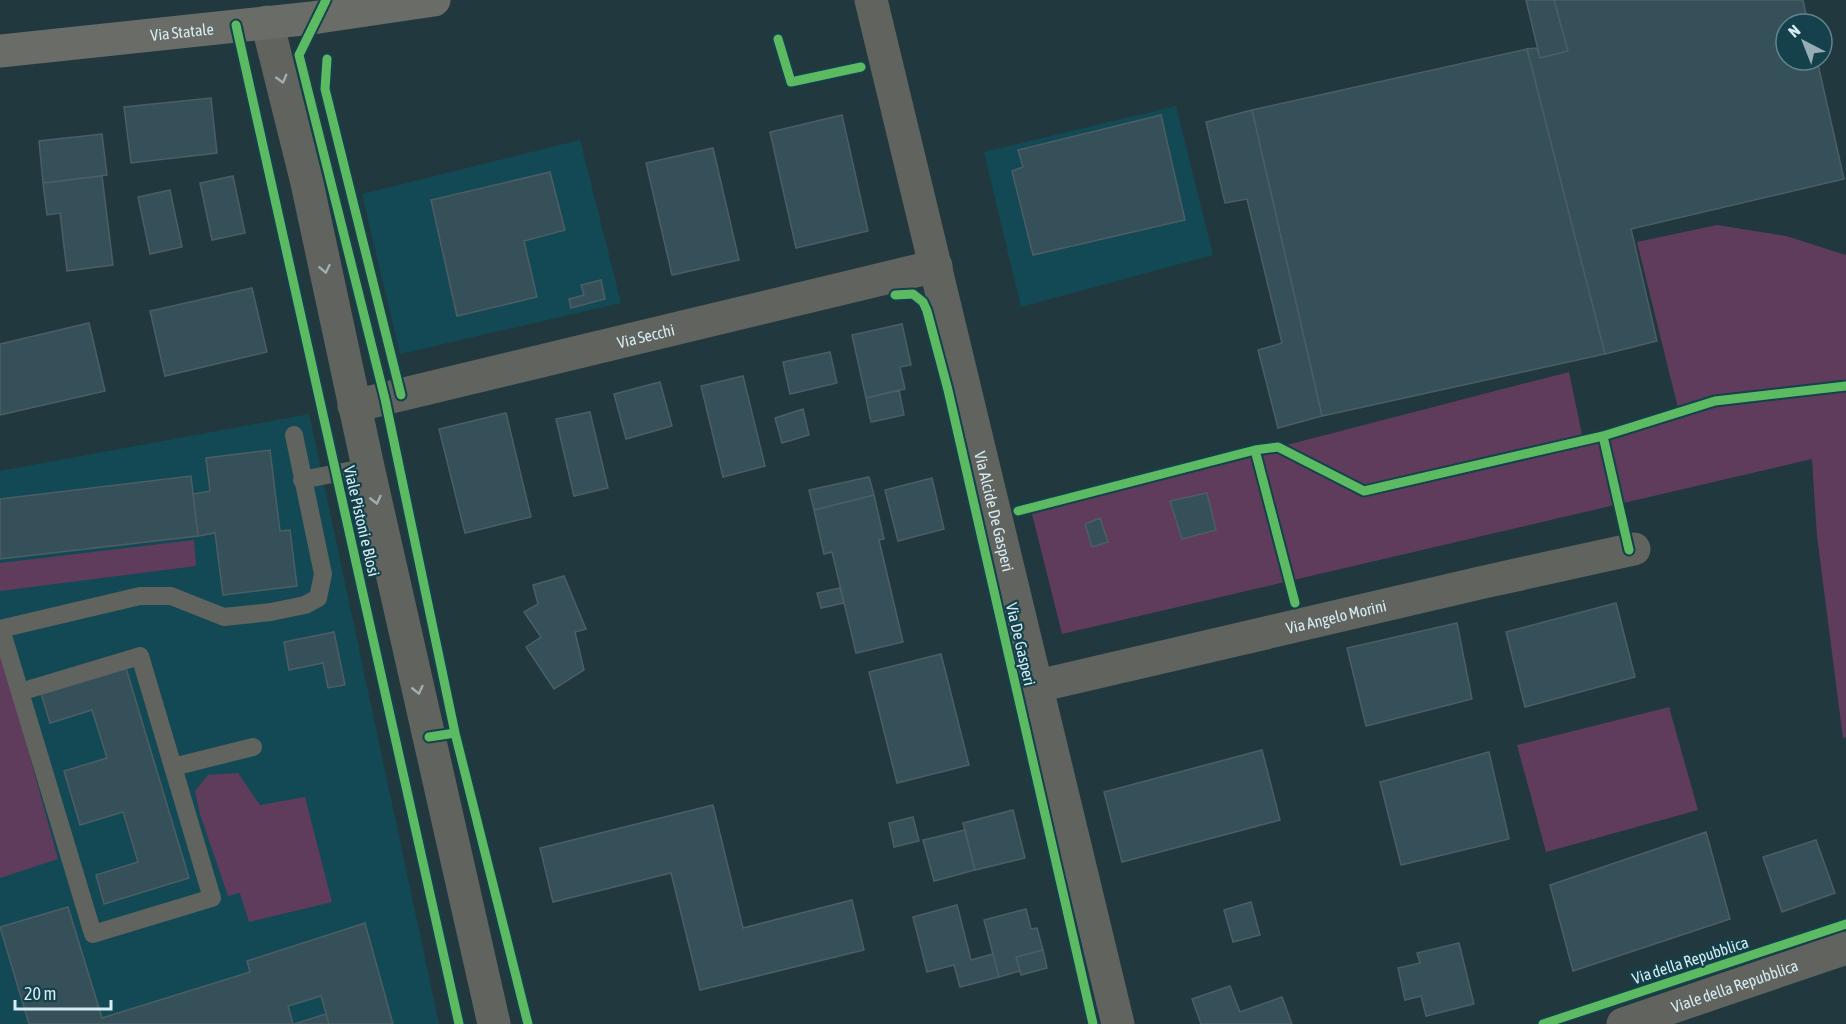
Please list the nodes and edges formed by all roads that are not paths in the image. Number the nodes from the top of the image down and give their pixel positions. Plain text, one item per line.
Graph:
1 (434, 0) edge
2 (871, 0) edge
3 (355, 5) edge
4 (267, 22) junction
5 (0, 51) edge
6 (936, 266) junction
7 (354, 406) junction
8 (294, 435) dead end
9 (368, 467) junction
10 (302, 480) junction
11 (1634, 549) dead end
12 (1, 629) edge
13 (1038, 686) junction
14 (20, 692) junction
15 (253, 747) dead end
16 (173, 767) junction
17 (1846, 948) edge
18 (494, 1024) edge
19 (1118, 1024) edge
20 (1626, 1024) edge

1 - 3 main road, Via Statale
2 - 6 street, Via Alcide De Gasperi
3 - 4 main road, Via Statale
4 - 5 main road, Via Statale
4 -> 7 street, Viale Pistoni e Blosi
6 - 7 street, Via Secchi
6 - 13 street, Via Alcide De Gasperi
7 - 9 street, Viale Pistoni e Blosi
8 - 10 lane
9 - 10 lane
9 -> 18 street, Viale Pistoni e Blosi
10 - 12 lane
11 - 13 street, Via Angelo Morini
12 - 14 lane
13 - 19 street, Via Alcide De Gasperi
14 - 16 lane
14 - 16 lane
15 - 16 lane
17 - 20 street, Viale della Repubblica

